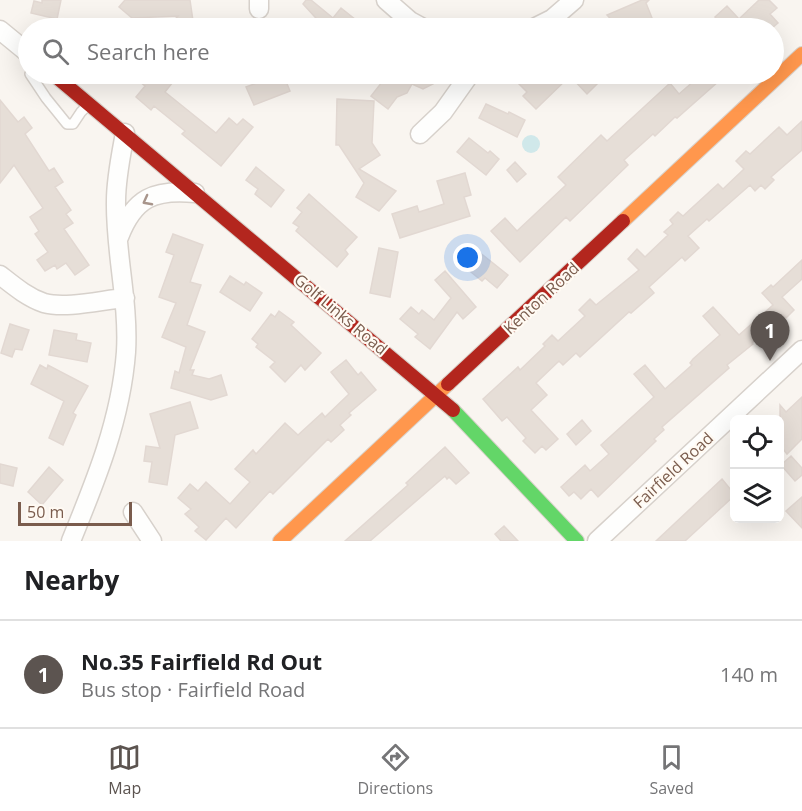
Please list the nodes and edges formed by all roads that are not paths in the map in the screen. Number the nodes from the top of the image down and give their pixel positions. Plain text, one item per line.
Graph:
1 (386, 0) edge
2 (574, 0) edge
3 (407, 18) edge
4 (553, 18) edge
5 (0, 30) edge
6 (18, 45) edge
7 (802, 54) edge
8 (784, 71) edge
9 (37, 84) edge
10 (65, 84) edge
11 (464, 84) edge
12 (770, 84) edge
13 (90, 104) junction
14 (124, 133) junction
15 (420, 134) dead end
16 (197, 193) junction
17 (118, 241) junction
18 (0, 275) edge
19 (125, 298) junction
20 (802, 350) edge
21 (437, 395) junction
22 (133, 512) dead end
23 (71, 541) edge
24 (152, 541) edge
25 (280, 541) edge
26 (577, 541) edge
27 (597, 541) edge

1 - 3 street
2 - 4 street
5 - 6 street
7 - 8 street, Kenton Road
9 - 13 lane
10 - 13 street, Golf Links Road
11 - 15 street
12 - 21 street, Kenton Road
13 - 14 street, Golf Links Road
14 - 16 street, Golf Links Road
14 - 17 street
16 -> 17 street
16 - 21 street, Golf Links Road
17 - 19 street
18 - 19 street
19 - 23 street
20 - 27 street, Fairfield Road
21 - 25 street, Kenton Road
21 - 26 street, Golf Links Road
22 - 24 street

